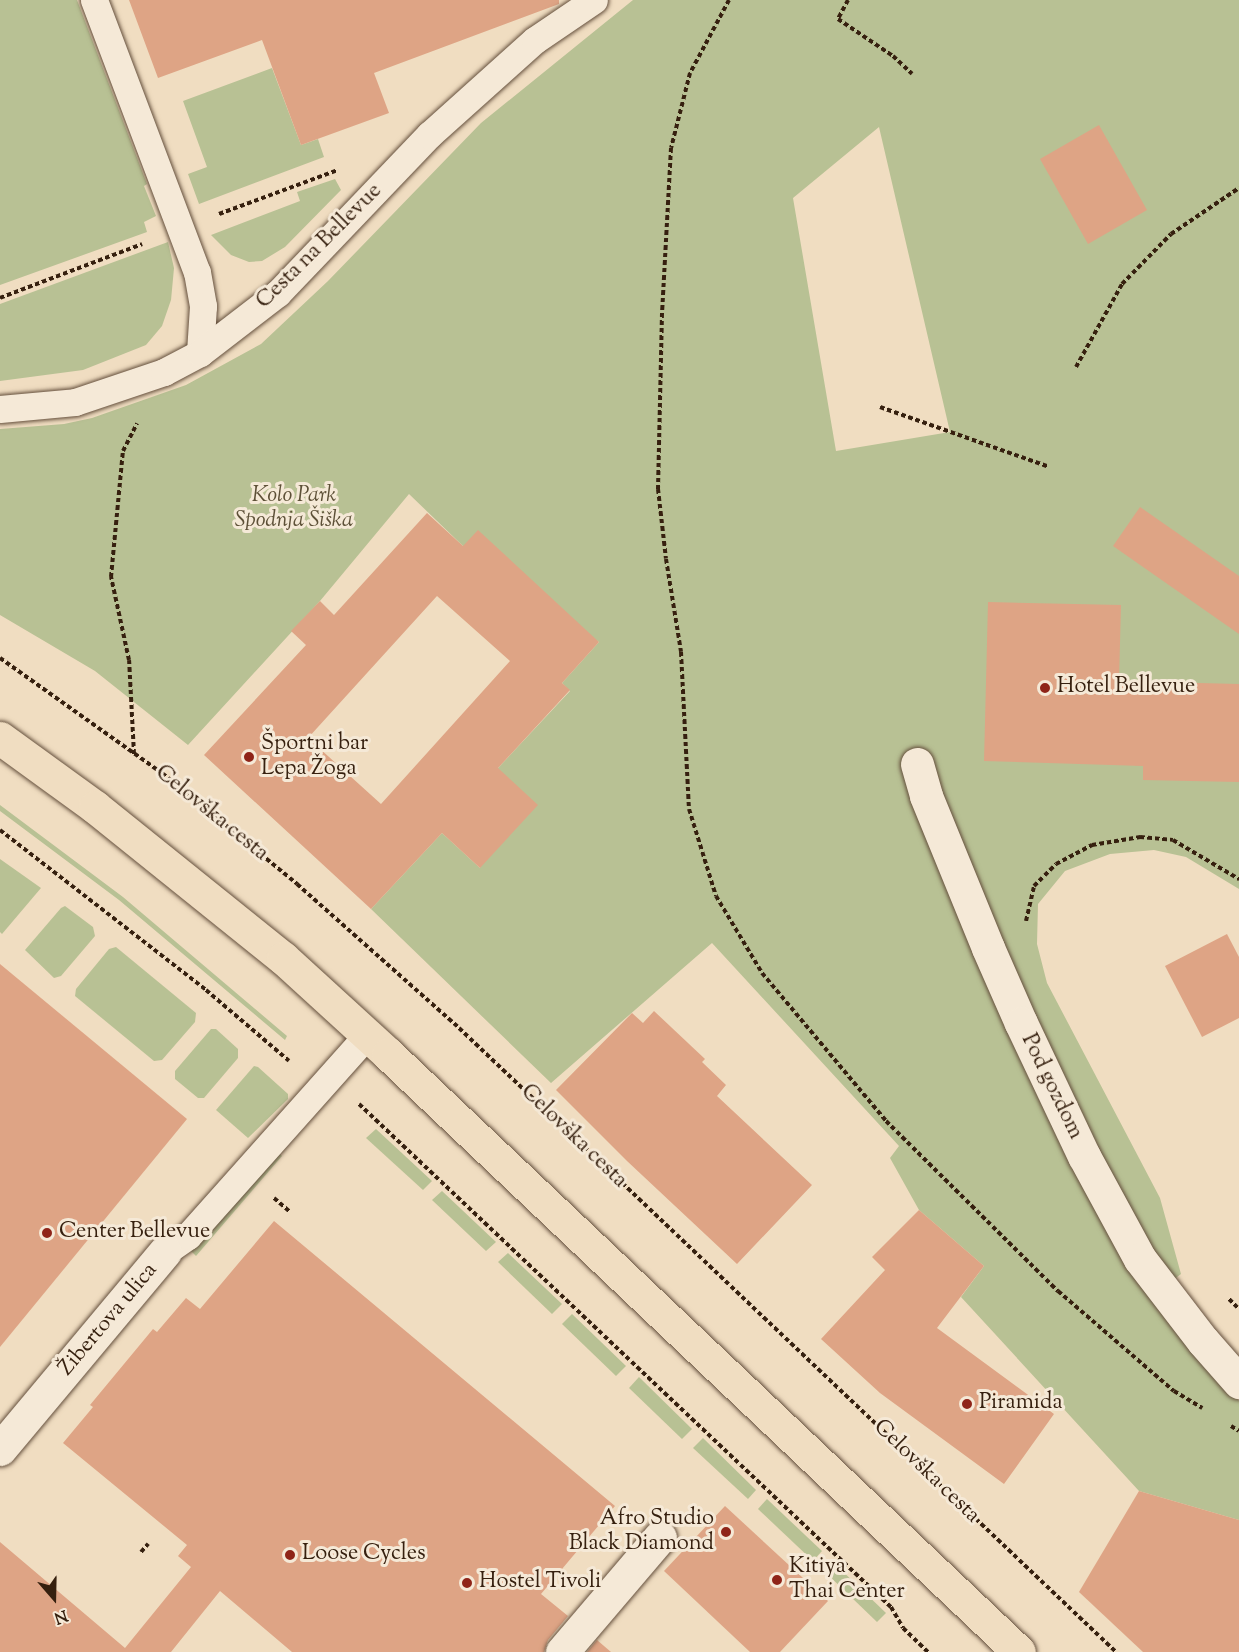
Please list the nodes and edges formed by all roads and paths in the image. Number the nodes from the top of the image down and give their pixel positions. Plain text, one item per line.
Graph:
1 (94, 0) edge
2 (594, 0) edge
3 (729, 0) edge
4 (848, 0) edge
5 (912, 74) dead end
6 (342, 168) dead end
7 (1239, 188) edge
8 (210, 218) dead end
9 (152, 240) dead end
10 (0, 298) edge
11 (200, 353) junction
12 (1076, 366) dead end
13 (164, 372) junction
14 (880, 407) dead end
15 (0, 409) edge
16 (1049, 467) dead end
17 (0, 658) edge
18 (0, 738) edge
19 (134, 754) junction
20 (917, 764) dead end
21 (0, 830) edge
22 (1239, 879) edge
23 (1025, 930) dead end
24 (367, 1035) junction
25 (322, 1083) junction
26 (267, 1192) dead end
27 (290, 1212) dead end
28 (165, 1252) joint
29 (1239, 1382) edge
30 (1211, 1414) dead end
31 (1230, 1425) dead end
32 (1239, 1431) edge
33 (0, 1449) edge
34 (660, 1537) dead end
35 (148, 1544) dead end
36 (141, 1552) dead end
37 (562, 1652) edge
38 (928, 1652) edge
39 (1020, 1652) edge
40 (1116, 1652) edge

1 - 11 lane
2 - 11 lane, Cesta na Bellevue
3 - 30 path
4 - 5 path
6 - 8 path
7 - 12 path
9 - 10 path
11 - 13 lane, Cesta na Bellevue
13 - 15 lane, Cesta na Bellevue
13 - 19 path
14 - 16 path
17 - 19 path, Celovška cesta
18 - 24 main road
19 - 40 path, Celovška cesta
20 - 29 street, Pod gozdom
21 - 25 path
22 - 23 path
24 - 25 lane, Žibertova ulica
24 - 39 main road
25 - 28 lane, Žibertova ulica
25 - 38 path
26 - 27 path
28 - 33 street, Žibertova ulica
31 - 32 path
34 - 37 street
35 - 36 path

